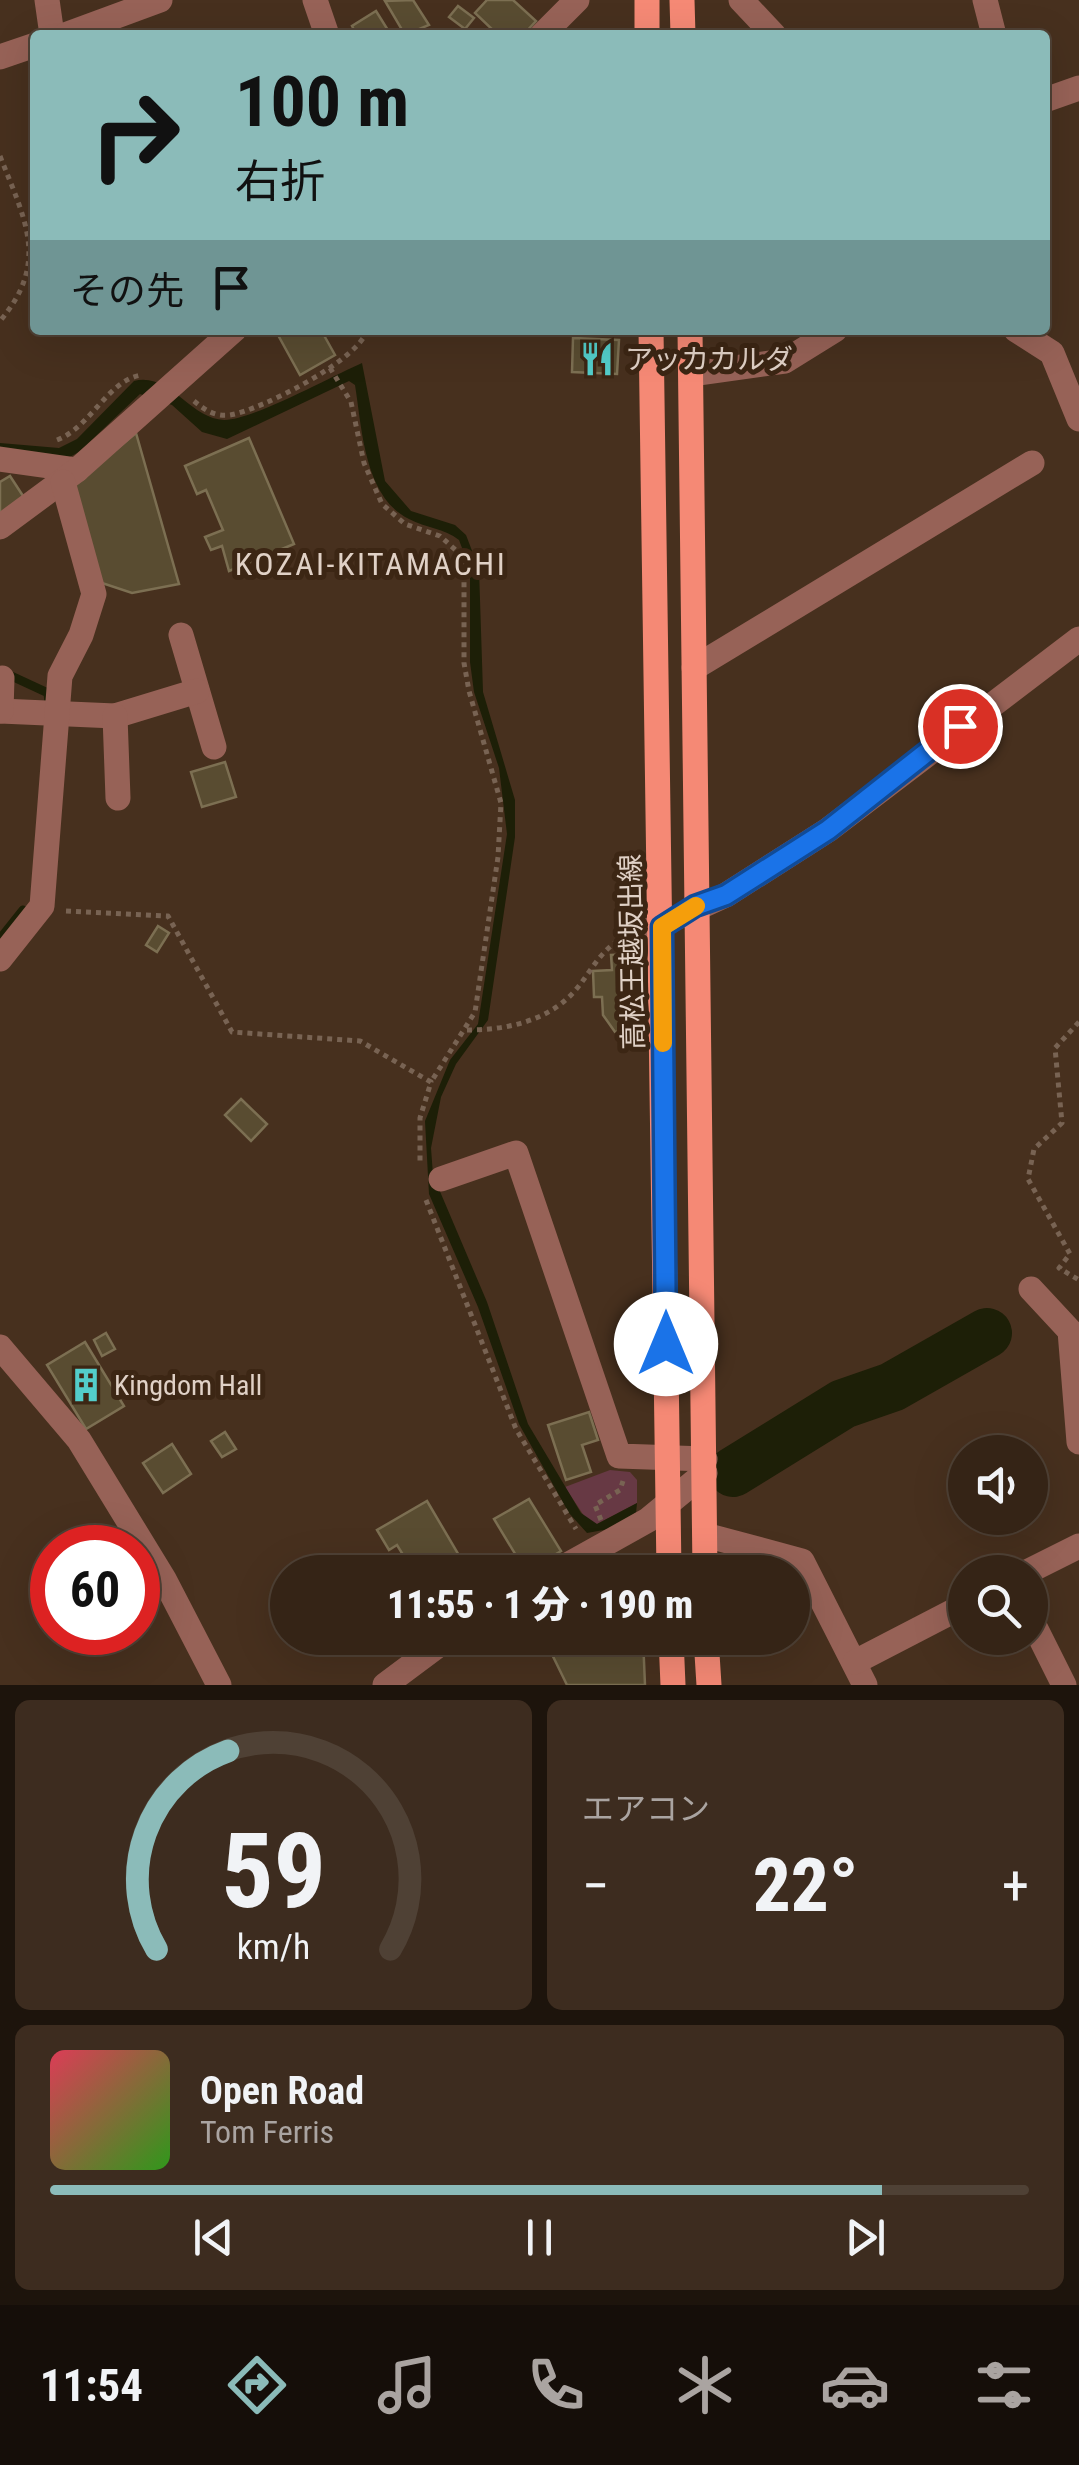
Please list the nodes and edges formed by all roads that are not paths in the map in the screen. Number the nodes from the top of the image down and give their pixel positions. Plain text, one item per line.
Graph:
1 (48, 0) edge
2 (160, 0) edge
3 (315, 0) edge
4 (578, 0) edge
5 (647, 0) edge
6 (682, 0) edge
7 (741, 0) edge
8 (985, 0) edge
9 (51, 30) edge
10 (78, 30) edge
11 (326, 30) edge
12 (547, 30) edge
13 (647, 30) edge
14 (683, 30) edge
15 (769, 30) edge
16 (993, 30) edge
17 (30, 47) edge
18 (0, 57) edge
19 (1079, 88) edge
20 (1050, 98) edge
21 (229, 335) edge
22 (652, 335) edge
23 (690, 335) edge
24 (828, 335) edge
25 (1024, 335) edge
26 (691, 374) junction
27 (1079, 419) edge
28 (0, 459) edge
29 (1032, 463) dead end
30 (70, 476) junction
31 (0, 527) edge
32 (182, 635) dead end
33 (1079, 639) edge
34 (694, 668) junction
35 (2, 678) edge
36 (197, 691) junction
37 (1, 711) edge
38 (54, 716) junction
39 (116, 716) junction
40 (214, 746) dead end
41 (118, 798) dead end
42 (695, 906) junction
43 (651, 931) junction
44 (0, 959) edge
45 (429, 1184) road end
46 (1031, 1289) dead end
47 (0, 1347) edge
48 (1079, 1442) edge
49 (666, 1458) junction
50 (705, 1466) junction
51 (667, 1507) junction
52 (705, 1535) junction
53 (1079, 1546) edge
54 (586, 1555) edge
55 (668, 1555) edge
56 (705, 1555) edge
57 (1048, 1562) edge
58 (948, 1616) edge
59 (1048, 1653) edge
60 (425, 1655) edge
61 (672, 1655) edge
62 (707, 1655) edge
63 (860, 1674) edge
64 (219, 1685) edge
65 (385, 1685) edge
66 (673, 1685) edge
67 (708, 1685) edge
68 (1064, 1685) edge

1 - 9 street
2 - 10 street
3 - 11 street
4 - 12 street
5 - 13 main road
6 - 14 main road
7 - 15 street
8 - 16 street
17 - 18 street
19 - 20 street
21 - 30 street
22 - 43 main road, 高松王越坂出線
23 - 26 main road
24 - 26 street
25 - 27 street
26 - 34 main road
28 - 30 street
29 - 34 street
30 - 31 street
30 - 38 street
32 - 36 street
33 - 42 street
34 - 42 main road
35 - 37 street
36 - 39 street
36 - 40 street
37 - 38 street
38 - 39 street
38 - 44 street
39 - 41 street
42 - 43 street
42 - 50 main road
43 - 49 main road, 高松王越坂出線
45 - 49 street
46 - 48 street
47 - 64 street
49 - 50 street
49 - 51 main road, 高松王越坂出線
50 - 51 street
50 - 52 main road
51 - 54 street
51 - 55 main road, 高松王越坂出線
52 - 56 main road
52 - 63 street
53 - 57 street
58 - 63 street
59 - 68 street
60 - 65 street
61 - 66 main road
62 - 67 main road

